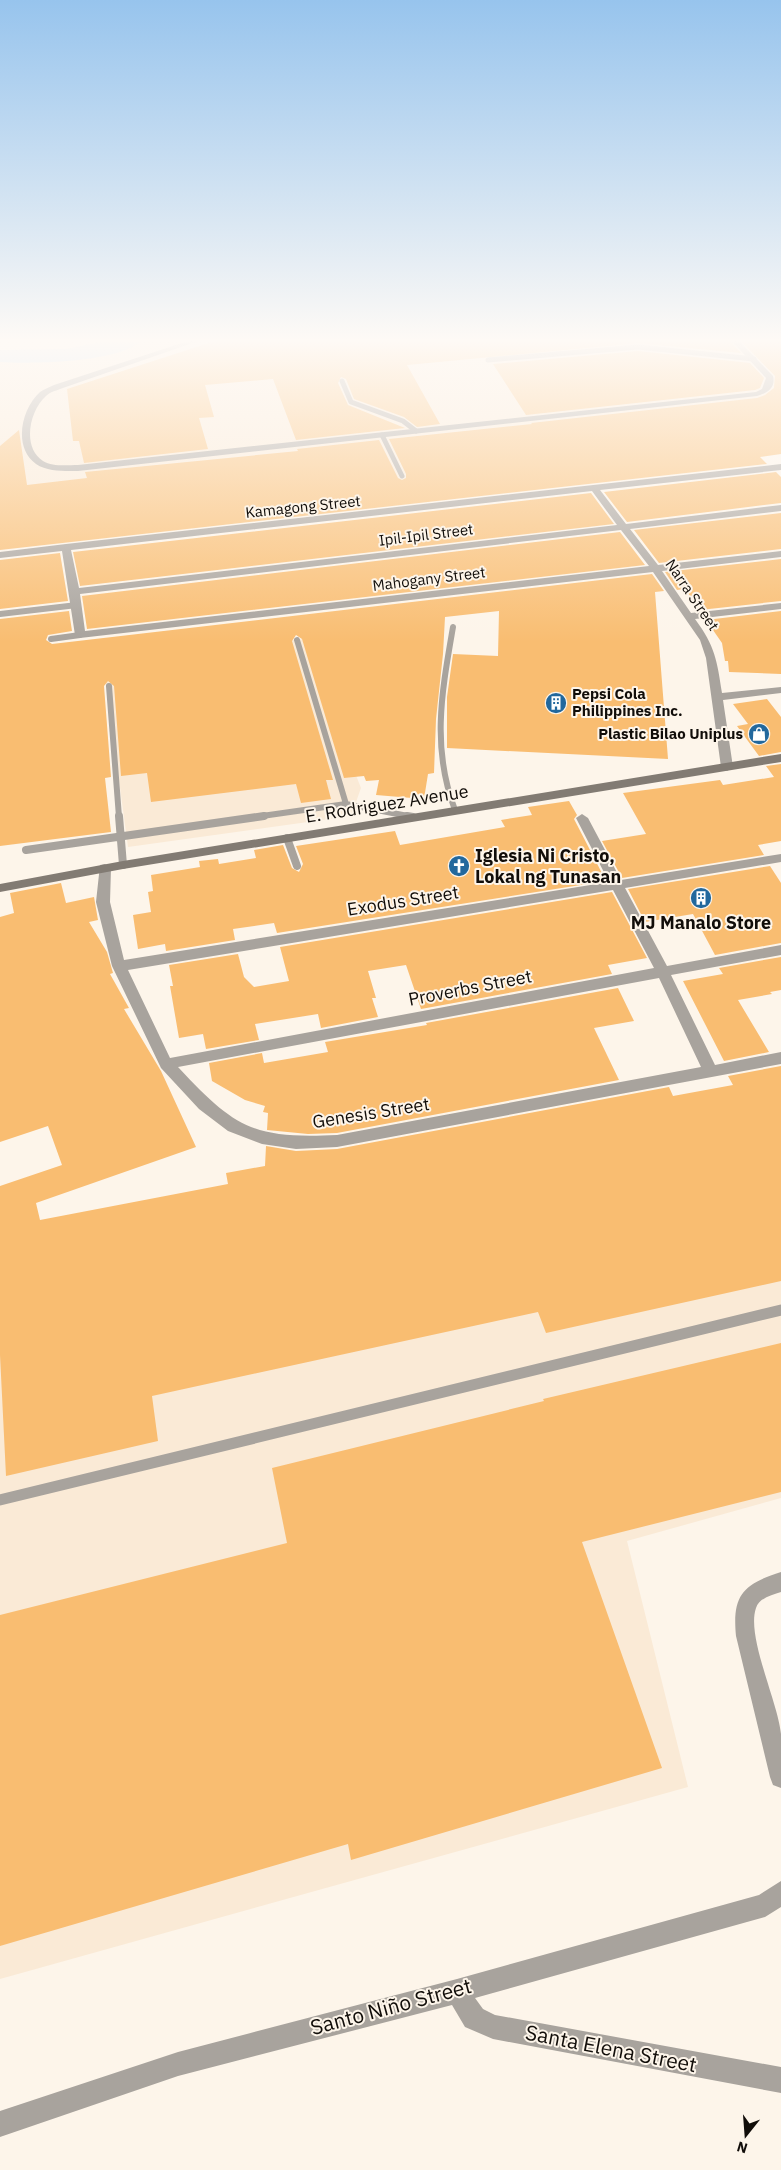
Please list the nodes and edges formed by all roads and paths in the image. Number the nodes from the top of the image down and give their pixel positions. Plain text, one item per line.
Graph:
1 (27, 440) edge
2 (333, 440) edge
3 (385, 440) edge
4 (781, 467) edge
5 (402, 476) dead end
6 (594, 488) junction
7 (781, 508) edge
8 (623, 527) junction
9 (66, 547) junction
10 (781, 554) edge
11 (0, 555) edge
12 (655, 568) junction
13 (74, 592) junction
14 (77, 605) junction
15 (781, 606) edge
16 (0, 614) edge
17 (690, 616) junction
18 (453, 627) dead end
19 (80, 635) junction
20 (51, 639) dead end
21 (298, 640) dead end
22 (109, 686) dead end
23 (781, 690) edge
24 (716, 697) junction
25 (781, 758) edge
26 (727, 767) junction
27 (346, 804) junction
28 (456, 810) junction
29 (413, 817) junction
30 (582, 818) dead end
31 (120, 836) junction
32 (287, 838) junction
33 (26, 850) dead end
34 (781, 858) edge
35 (124, 865) junction
36 (297, 866) dead end
37 (105, 868) junction
38 (618, 885) junction
39 (0, 888) edge
40 (781, 950) edge
41 (119, 966) junction
42 (662, 970) junction
43 (781, 1058) edge
44 (166, 1064) junction
45 (711, 1072) junction
46 (781, 1310) edge
47 (0, 1500) edge
48 (781, 1582) edge
49 (781, 1777) edge
50 (781, 1892) edge
51 (457, 1991) junction
52 (781, 2080) edge
53 (0, 2124) edge

1 - 2 street
3 - 5 lane
4 - 6 street, Kamagong Street
6 - 8 street, Narra Street
6 - 9 street, Kamagong Street
7 - 8 street, Ipil-Ipil Street
8 - 12 street, Narra Street
8 - 13 street, Ipil-Ipil Street
9 - 11 street, Kamagong Street
9 - 13 street
10 - 12 street, Mahogany Street
12 - 17 street, Narra Street
12 - 19 street, Mahogany Street
13 - 14 street
14 - 16 lane
14 - 19 street
15 - 17 street
17 - 24 street, Narra Street
18 - 28 lane
19 - 20 lane
21 - 27 lane
22 - 31 lane
23 - 24 street
24 - 26 street, Narra Street
25 - 26 street, E. Rodriguez Avenue
26 - 28 street, E. Rodriguez Avenue
27 - 29 lane
27 - 31 lane
28 - 29 street, E. Rodriguez Avenue
29 - 32 street, E. Rodriguez Avenue
30 - 38 street
31 - 33 lane
31 - 35 lane
32 - 35 street, E. Rodriguez Avenue
32 - 36 lane
34 - 38 street, Exodus Street
35 - 37 street, E. Rodriguez Avenue
37 - 39 street, E. Rodriguez Avenue
37 - 41 street, Genesis Street
38 - 41 street, Exodus Street
38 - 42 street
40 - 42 street, Proverbs Street
41 - 44 street, Genesis Street
42 - 44 street, Proverbs Street
42 - 45 street
43 - 45 street, Genesis Street
44 - 45 street, Genesis Street
46 - 47 lane
48 - 49 street
50 - 51 street, Santo Niño Street
51 - 52 street, Santa Elena Street
51 - 53 street, Santo Niño Street

